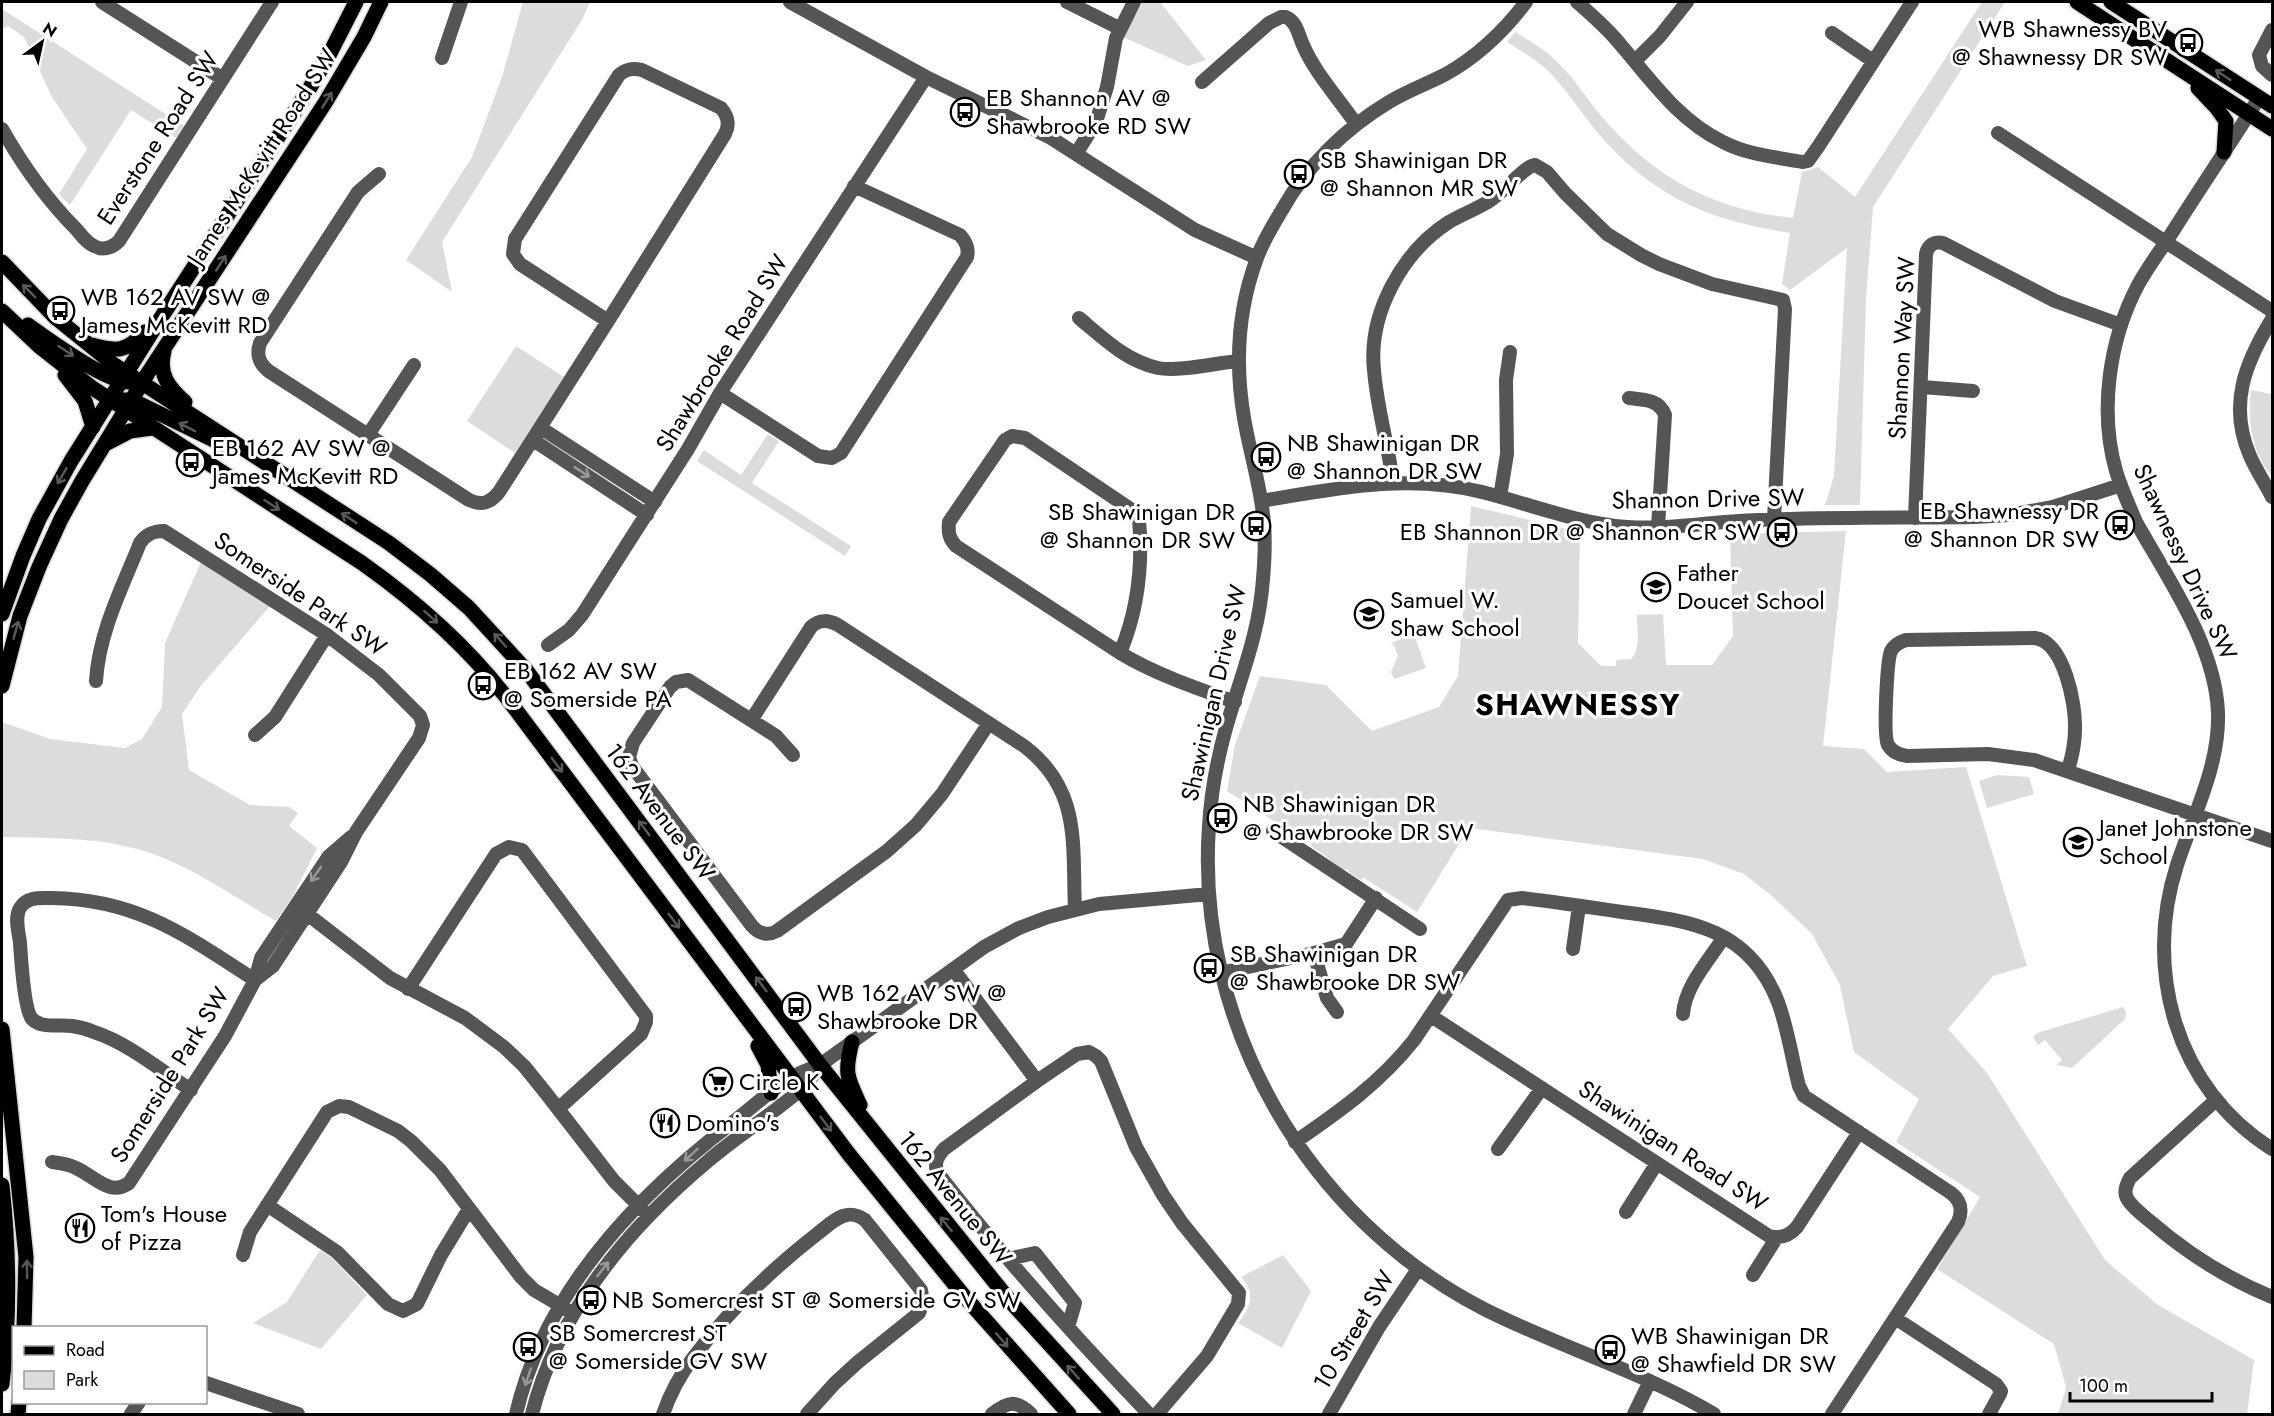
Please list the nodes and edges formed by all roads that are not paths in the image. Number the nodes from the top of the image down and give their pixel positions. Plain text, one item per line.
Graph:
1 (102, 2) edge
2 (272, 2) edge
3 (357, 2) edge
4 (381, 2) edge
5 (461, 2) edge
6 (790, 2) edge
7 (1067, 2) edge
8 (1134, 2) edge
9 (1526, 2) edge
10 (1577, 2) edge
11 (1687, 2) edge
12 (1912, 2) edge
13 (2077, 2) edge
14 (2111, 2) edge
15 (806, 5) edge
16 (1119, 28) junction
17 (2272, 30) edge
18 (1832, 33) dead end
19 (2154, 51) junction
20 (442, 58) dead end
21 (1635, 61) junction
22 (1873, 61) junction
23 (2272, 75) edge
24 (926, 77) junction
25 (223, 80) junction
26 (1202, 81) dead end
27 (2259, 98) junction
28 (2272, 106) edge
29 (2249, 113) junction
30 (1356, 124) junction
31 (2, 129) edge
32 (2272, 129) edge
33 (1998, 133) dead end
34 (2224, 152) junction
35 (1076, 154) junction
36 (379, 174) dead end
37 (854, 186) junction
38 (2166, 242) junction
39 (1257, 258) junction
40 (2, 262) edge
41 (2, 305) edge
42 (2, 311) edge
43 (2272, 311) edge
44 (164, 313) junction
45 (1079, 318) dead end
46 (2272, 319) edge
47 (608, 321) junction
48 (2121, 325) junction
49 (88, 344) junction
50 (165, 347) junction
51 (1510, 352) dead end
52 (48, 354) junction
53 (1238, 361) junction
54 (414, 365) dead end
55 (124, 377) junction
56 (142, 382) junction
57 (1922, 387) junction
58 (1972, 391) dead end
59 (720, 393) junction
60 (1629, 398) dead end
61 (110, 400) junction
62 (128, 405) junction
63 (206, 423) junction
64 (93, 427) junction
65 (152, 428) junction
66 (541, 428) junction
67 (368, 435) junction
68 (533, 440) junction
69 (104, 444) junction
70 (277, 471) junction
71 (1393, 482) junction
72 (2121, 484) junction
73 (2272, 495) edge
74 (1500, 497) junction
75 (1261, 501) junction
76 (655, 502) junction
77 (647, 515) junction
78 (1915, 518) junction
79 (1774, 519) junction
80 (1658, 527) junction
81 (2, 614) edge
82 (327, 635) junction
83 (548, 645) dead end
84 (1120, 653) junction
85 (96, 681) dead end
86 (2, 686) edge
87 (1235, 702) junction
88 (752, 719) junction
89 (989, 723) junction
90 (255, 735) dead end
91 (794, 755) dead end
92 (2068, 770) junction
93 (2195, 815) junction
94 (1273, 831) dead end
95 (356, 832) junction
96 (2272, 842) edge
97 (1209, 894) junction
98 (1376, 898) junction
99 (295, 905) junction
100 (1579, 906) junction
101 (1076, 909) junction
102 (307, 914) junction
103 (1420, 929) dead end
104 (1724, 937) junction
105 (1573, 949) dead end
106 (1314, 953) junction
107 (953, 969) junction
108 (1220, 973) junction
109 (255, 980) junction
110 (408, 989) junction
111 (741, 1011) junction
112 (1337, 1012) dead end
113 (1683, 1014) dead end
114 (1431, 1016) junction
115 (2, 1029) edge
116 (852, 1042) junction
117 (820, 1065) junction
118 (791, 1078) junction
119 (1036, 1081) junction
120 (1542, 1088) junction
121 (191, 1090) junction
122 (801, 1090) junction
123 (771, 1093) junction
124 (2217, 1100) junction
125 (558, 1109) junction
126 (872, 1130) junction
127 (1859, 1132) junction
128 (1295, 1142) junction
129 (1498, 1149) dead end
130 (2272, 1149) edge
131 (52, 1162) dead end
132 (1657, 1163) junction
133 (2, 1185) edge
134 (267, 1205) junction
135 (638, 1206) junction
136 (469, 1209) junction
137 (1626, 1212) dead end
138 (649, 1216) junction
139 (1778, 1237) junction
140 (243, 1255) dead end
141 (1008, 1259) junction
142 (1419, 1269) junction
143 (1753, 1275) dead end
144 (2272, 1297) edge
145 (560, 1306) junction
146 (573, 1313) junction
147 (1895, 1318) junction
148 (24, 1326) edge
149 (1068, 1327) junction
150 (1650, 1381) junction
151 (207, 1383) edge
152 (2, 1384) edge
153 (298, 1414) edge
154 (516, 1414) edge
155 (532, 1414) edge
156 (663, 1414) edge
157 (807, 1414) edge
158 (992, 1414) edge
159 (1031, 1414) edge
160 (1069, 1414) edge
161 (1113, 1414) edge
162 (1149, 1414) edge
163 (1157, 1414) edge
164 (1329, 1414) edge
165 (1634, 1414) edge
166 (1714, 1414) edge
167 (1832, 1414) edge
168 (1989, 1414) edge

1 - 25 street
2 - 25 street, Everstone Road SW
3 - 44 main road, James McKevitt Road SW
50 -> 4 main road, James McKevitt Road SW
5 - 20 street
6 - 15 street
7 - 16 street
8 - 16 street
9 - 30 street, Shawinigan Drive SW
10 - 21 street
11 - 21 street
12 - 22 street
13 - 19 main road
27 -> 14 main road
15 - 24 street
16 - 35 street
17 - 23 street
18 - 22 street
19 - 29 main road
19 - 34 main road
21 - 22 street
24 - 35 street
24 - 37 street, Shawbrooke Road SW
25 - 31 street, Everstone Road SW
26 - 30 street
27 - 28 main road
27 - 29 street, Shawnessy Drive SW
29 - 32 main road
29 - 34 street, Shawnessy Drive SW
30 - 39 street, Shawinigan Drive SW
33 - 38 street
34 - 38 street, Shawnessy Drive SW
35 - 39 street
36 - 67 street
37 - 59 street, Shawbrooke Road SW
37 - 59 street
38 - 43 street
38 - 48 street, Shawnessy Drive SW
39 - 53 street, Shawinigan Drive SW
49 -> 40 main road
41 -> 55 main road
42 - 52 main road
44 - 49 main road
44 - 55 main road, James McKevitt Road SW
45 - 53 street
46 - 73 street
47 - 47 street
47 - 66 street
48 - 57 street, Shannon Way SW
48 - 72 street, Shawnessy Drive SW
49 - 55 main road
50 - 56 main road, James McKevitt Road SW
50 - 63 main road
51 - 74 street
52 - 61 main road
52 - 64 main road
53 - 75 street, Shawinigan Drive SW
54 - 67 street
55 - 56 main road
55 - 61 main road, James McKevitt Road SW
56 - 62 main road, James McKevitt Road SW
56 - 63 main road, 162 Avenue SW
57 - 58 street
57 - 78 street, Shannon Way SW
59 - 76 street, Shawbrooke Road SW
60 - 80 street
61 - 62 main road
61 - 64 main road, James McKevitt Road SW
62 - 65 main road
62 - 69 main road, James McKevitt Road SW
70 -> 62 main road
63 - 70 main road, 162 Avenue SW
64 -> 81 main road, James McKevitt Road SW
65 - 69 main road
65 -> 111 main road
66 - 68 street
66 - 76 street
67 - 68 street
68 -> 77 street
86 -> 69 main road, James McKevitt Road SW
117 -> 70 main road, 162 Avenue SW
71 - 74 street, Shannon Drive SW
71 - 75 street, Shannon Drive SW
71 - 79 street
72 - 78 street, Shannon Drive SW
72 - 93 street, Shawnessy Drive SW
74 - 80 street, Shannon Drive SW
75 - 87 street, Shawinigan Drive SW
76 - 77 street, Shawbrooke Road SW
77 - 83 street, Shawbrooke Road SW
78 - 79 street, Shannon Drive SW
79 - 80 street, Shannon Drive SW
82 - 85 street, Somerside Park SW
82 - 90 street
82 - 95 street, Somerside Park SW
84 - 84 street
84 - 87 street
87 - 97 street, Shawinigan Drive SW
88 - 89 street
88 - 89 street
88 - 91 street
89 - 101 street
92 - 92 street
92 - 93 street
93 - 96 street
93 - 124 street, Shawnessy Drive SW
94 - 98 street
95 -> 99 street, Somerside Park SW
95 - 102 street, Somerside Park SW
97 - 101 street
97 - 108 street, Shawinigan Drive SW
98 - 103 street
98 - 106 street
99 - 102 street
99 - 109 street, Somerside Park SW
100 - 104 street
100 - 105 street
100 - 114 street
101 - 107 street
102 - 109 street, Somerside Park SW
102 - 110 street
104 - 113 street
104 - 127 street
106 - 108 street
106 - 112 street
107 - 116 street
107 - 119 street
108 - 128 street, Shawinigan Drive SW
109 - 121 street, Somerside Park SW
109 - 121 street
110 - 125 street
110 - 125 street
111 - 118 main road
111 - 123 main road
114 - 120 street, Shawinigan Road SW
114 - 128 street
148 -> 115 main road
116 - 117 street
116 - 126 main road
117 - 118 street
117 - 122 street
117 - 126 main road, 162 Avenue SW
118 - 122 main road
118 - 123 street
119 - 141 street
119 - 163 street
120 - 129 street
120 - 132 street, Shawinigan Road SW
121 - 131 street, Somerside Park SW
122 - 138 street
122 -> 160 main road
123 -> 135 street
124 - 130 street, Shawnessy Drive SW
124 - 144 street
125 - 135 street
161 -> 126 main road, 162 Avenue SW
127 - 139 street, Shawinigan Road SW
127 - 147 street
128 - 142 street, Shawinigan Drive SW
132 - 137 street
132 - 139 street, Shawinigan Road SW
133 - 152 main road
134 - 136 street
134 - 136 street
134 - 140 street
135 - 138 street
135 - 145 street
136 - 145 street
146 -> 138 street
139 - 143 street
141 - 149 street
141 - 149 street
142 - 150 street, Shawinigan Drive SW
142 - 164 street, 10 Street SW
145 - 146 street
145 -> 154 street
146 - 155 street
147 - 167 street
147 - 168 street
149 - 162 street
150 - 165 street
150 - 166 street, Shawinigan Drive SW
151 - 153 street
156 - 157 street
158 - 159 street

